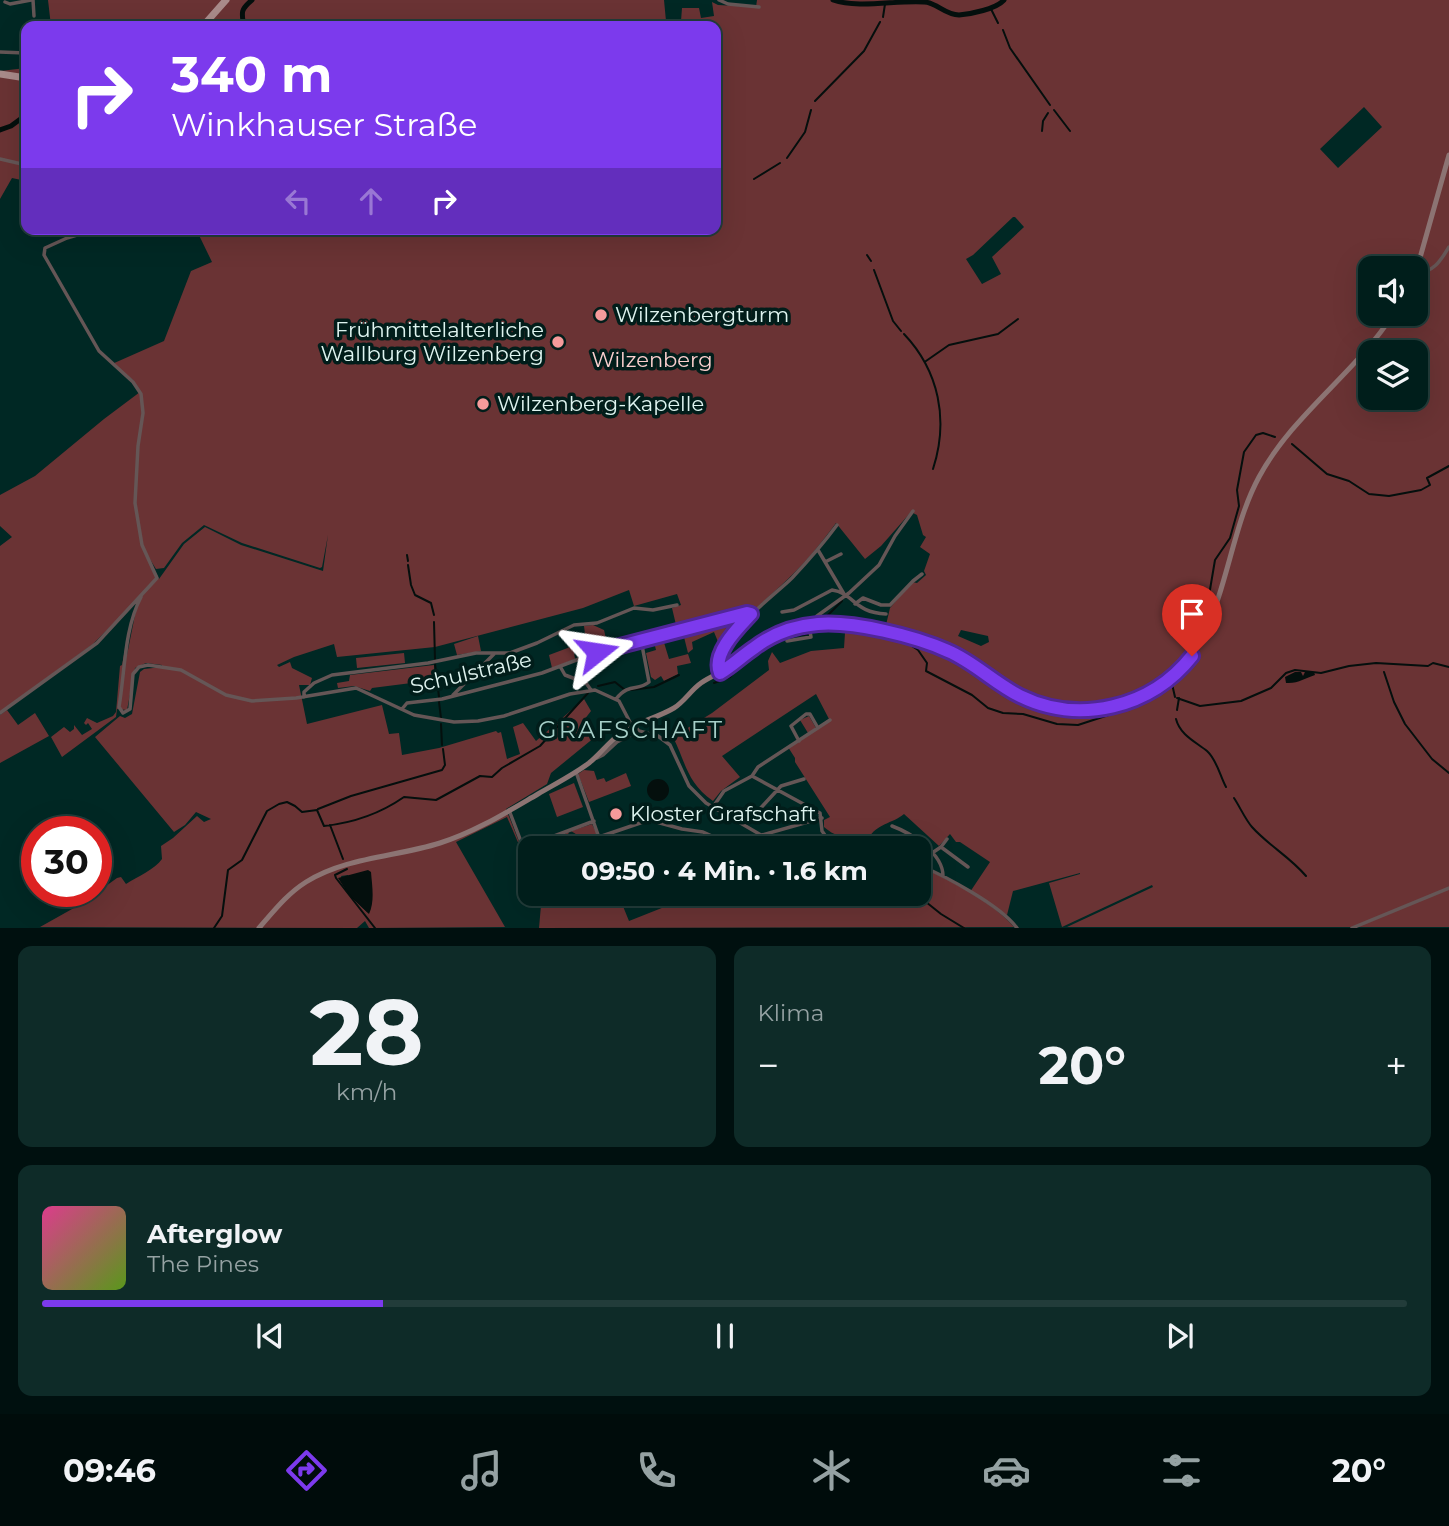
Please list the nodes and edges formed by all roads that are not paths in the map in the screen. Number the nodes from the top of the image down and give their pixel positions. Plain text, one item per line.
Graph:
1 (32, 0) edge
2 (226, 0) edge
3 (719, 0) edge
4 (5, 2) dead end
5 (758, 7) dead end
6 (34, 16) dead end
7 (207, 21) edge
8 (0, 52) edge
9 (21, 53) edge
10 (0, 74) edge
11 (21, 77) edge
12 (1449, 155) edge
13 (0, 159) edge
14 (21, 164) edge
15 (79, 235) edge
16 (1449, 247) edge
17 (1421, 256) edge
18 (1428, 271) edge
19 (1385, 326) edge
20 (913, 511) dead end
21 (837, 525) dead end
22 (818, 550) junction
23 (841, 554) dead end
24 (825, 562) junction
25 (922, 573) dead end
26 (845, 596) junction
27 (141, 597) junction
28 (855, 604) junction
29 (677, 605) dead end
30 (126, 612) junction
31 (782, 612) dead end
32 (751, 614) junction
33 (886, 614) dead end
34 (133, 617) junction
35 (811, 629) junction
36 (641, 640) junction
37 (787, 642) dead end
38 (494, 654) junction
39 (561, 667) junction
40 (720, 673) junction
41 (591, 690) junction
42 (452, 696) junction
43 (304, 697) junction
44 (616, 699) junction
45 (402, 709) junction
46 (0, 713) edge
47 (830, 720) dead end
48 (635, 727) junction
49 (818, 728) junction
50 (799, 741) junction
51 (576, 772) junction
52 (752, 776) junction
53 (804, 779) dead end
54 (776, 790) junction
55 (713, 807) junction
56 (509, 810) junction
57 (757, 812) dead end
58 (822, 818) junction
59 (594, 821) junction
60 (892, 826) dead end
61 (520, 836) edge
62 (554, 836) edge
63 (599, 836) edge
64 (602, 836) edge
65 (713, 836) edge
66 (763, 836) joint
67 (826, 836) edge
68 (947, 839) dead end
69 (941, 847) junction
70 (932, 853) junction
71 (968, 867) dead end
72 (931, 870) edge
73 (943, 876) junction
74 (1449, 887) edge
75 (259, 928) edge
76 (1017, 928) edge
77 (1352, 928) edge

1 - 4 street
1 - 6 street
2 - 7 main road
3 - 5 street
8 - 9 street
10 - 11 main road
12 - 17 street
13 - 14 street
15 - 27 street
16 - 18 street
19 - 35 street
20 - 26 street
21 - 22 street
22 - 24 street
22 - 32 street
23 - 24 street
24 - 26 street
25 - 28 street
26 - 28 street
26 - 31 street
26 - 35 street
27 - 30 street
27 - 34 street
28 - 33 street
29 - 38 street
30 - 34 street
30 - 46 street
32 - 36 street, Schulstraße
32 - 40 street
34 - 43 street
35 - 37 street
35 - 40 street
36 - 39 street, Schulstraße
36 - 44 street
38 - 42 street
38 - 43 street
39 - 41 street
39 - 42 street, Schulstraße
40 - 48 street
41 - 44 street
41 - 45 street
42 - 45 street, Schulstraße
43 - 45 street
44 - 48 street
47 - 49 street
48 - 51 street
48 - 55 street
49 - 50 street
49 - 50 street
50 - 52 street
51 - 56 street
51 - 59 street
52 - 54 street
52 - 55 street
53 - 54 street
54 - 57 street
54 - 58 street
55 - 66 street
56 - 61 street
56 - 75 street
58 - 66 street
58 - 67 street
59 - 62 street
59 - 63 street
60 - 70 street
64 - 65 street
68 - 69 street
69 - 70 street
69 - 71 street
70 - 73 street
72 - 73 street
73 - 76 street
74 - 77 street

